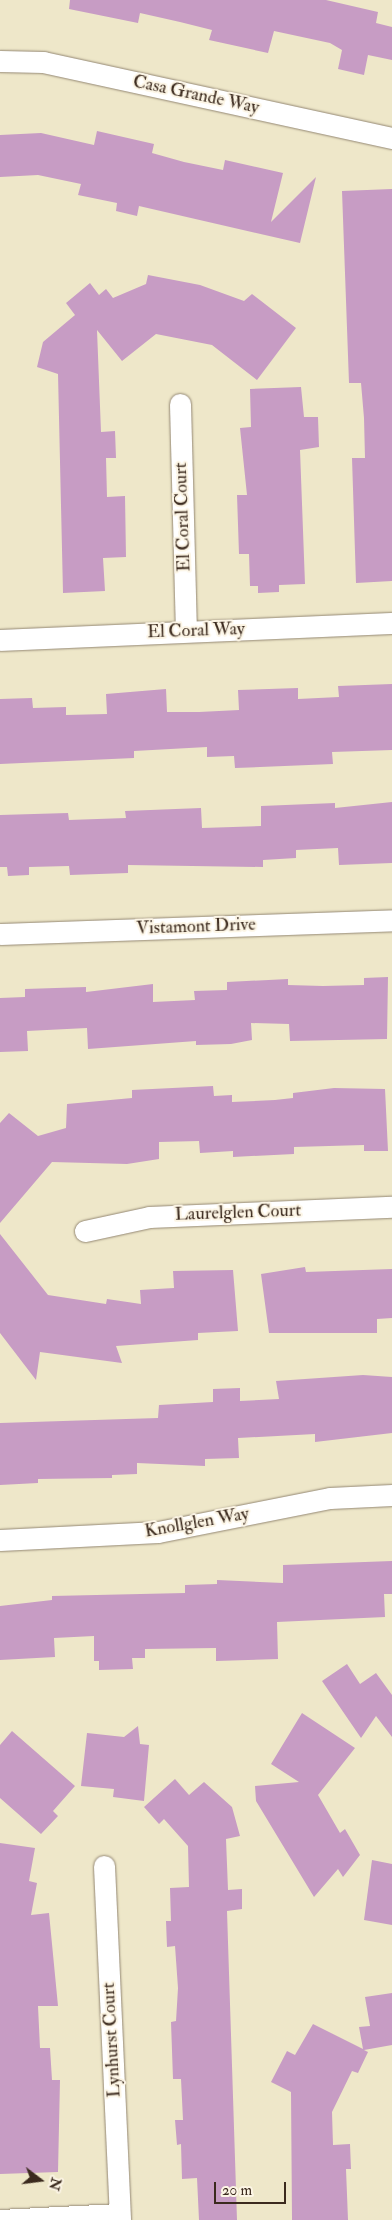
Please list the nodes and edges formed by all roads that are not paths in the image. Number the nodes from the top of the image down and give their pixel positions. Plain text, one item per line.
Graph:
1 (0, 62) edge
2 (392, 138) edge
3 (180, 404) dead end
4 (392, 623) edge
5 (186, 631) junction
6 (0, 640) edge
7 (392, 920) edge
8 (0, 934) edge
9 (392, 1208) edge
10 (85, 1231) dead end
11 (392, 1495) edge
12 (0, 1540) edge
13 (104, 1866) dead end
14 (119, 2217) edge
15 (0, 2220) edge

1 - 2 street, Casa Grande Way
3 - 5 street, El Coral Court
4 - 5 street, El Coral Way
5 - 6 street, El Coral Way
7 - 8 street, Vistamont Drive
9 - 10 street, Laurelglen Court
11 - 12 street, Knollglen Way
13 - 14 street, Lynhurst Court
14 - 15 street

